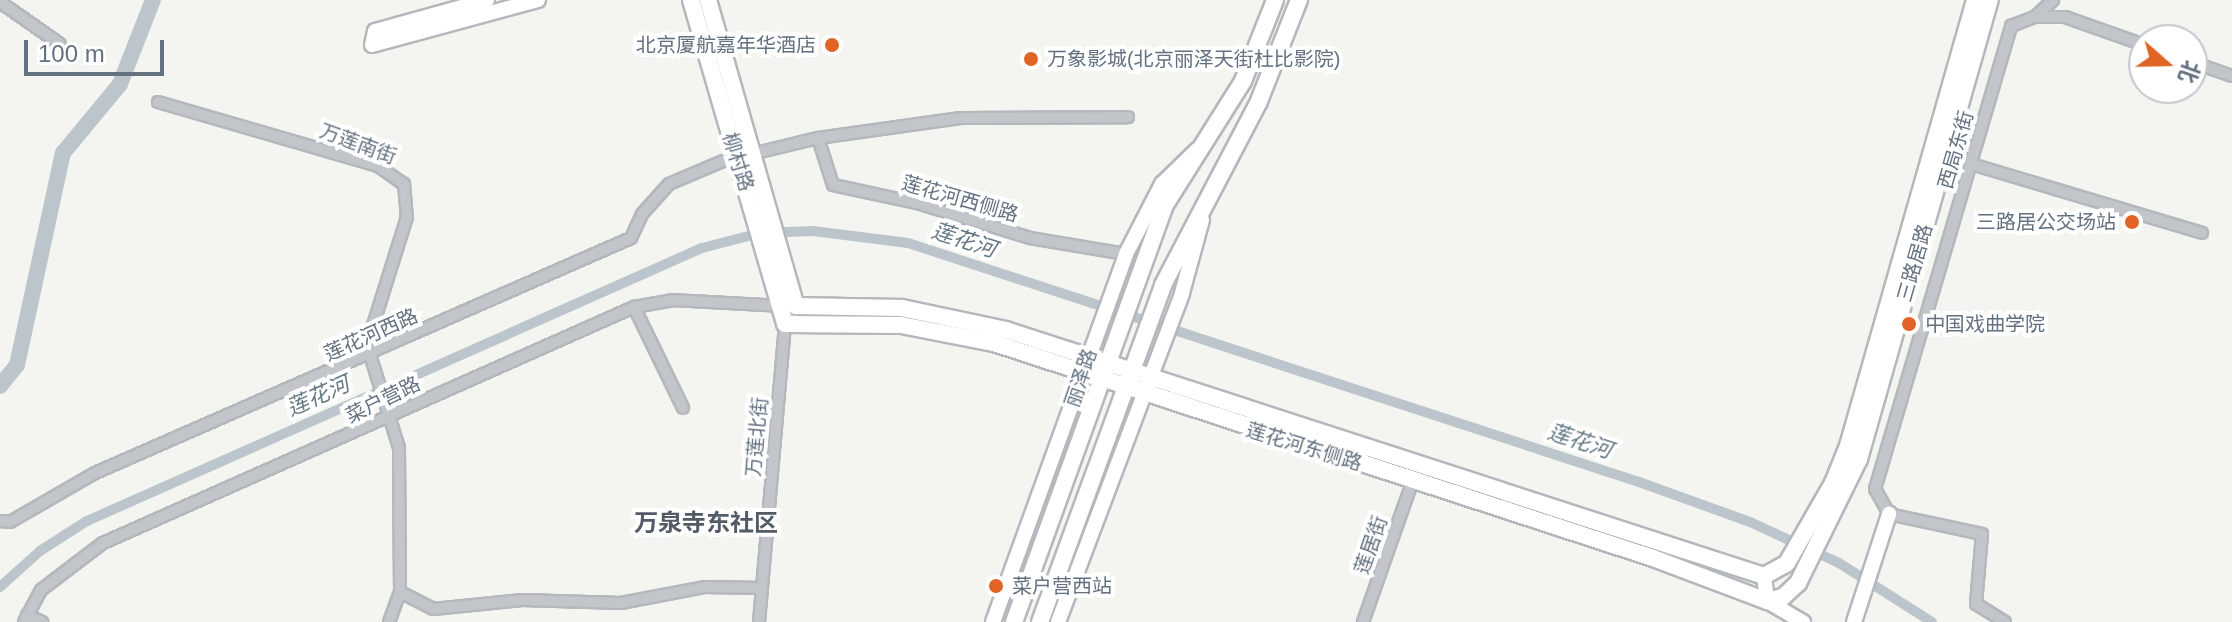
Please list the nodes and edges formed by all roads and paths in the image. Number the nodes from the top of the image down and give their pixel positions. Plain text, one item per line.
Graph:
1 (487, 0) edge
2 (538, 0) edge
3 (691, 0) edge
4 (708, 0) edge
5 (1275, 0) edge
6 (1299, 0) edge
7 (1975, 0) edge
8 (1990, 0) edge
9 (2053, 0) edge
10 (0, 2) edge
11 (2035, 17) junction
12 (2128, 39) edge
13 (60, 44) dead end
14 (2208, 68) edge
15 (2232, 76) edge
16 (158, 102) dead end
17 (1128, 117) dead end
18 (818, 138) junction
19 (1197, 150) junction
20 (754, 153) junction
21 (736, 158) junction
22 (1971, 164) junction
23 (1209, 193) junction
24 (759, 204) junction
25 (2202, 233) dead end
26 (1126, 254) junction
27 (788, 306) junction
28 (634, 307) junction
29 (785, 324) junction
30 (367, 357) junction
31 (1087, 359) junction
32 (1106, 364) junction
33 (1131, 373) junction
34 (1149, 380) junction
35 (683, 408) dead end
36 (390, 414) junction
37 (1413, 480) junction
38 (1889, 514) junction
39 (0, 521) edge
40 (1764, 576) junction
41 (762, 588) junction
42 (400, 592) junction
43 (1767, 601) junction
44 (25, 619) edge
45 (42, 622) edge
46 (389, 622) edge
47 (759, 622) edge
48 (993, 622) edge
49 (1014, 622) edge
50 (1040, 622) edge
51 (1058, 622) edge
52 (1363, 622) edge
53 (1803, 622) edge
54 (1854, 622) edge
55 (2005, 622) edge

1 - 2 street
3 - 21 main road, 柳村路
4 - 20 main road, 柳村路
5 - 19 main road, 丽泽路
6 - 23 main road
7 - 40 main road, 三路居路
8 - 43 main road, 三路居路
9 - 11 street, 西局东街
10 - 13 street
11 - 12 street
11 - 22 street, 西局东街
14 - 15 street
16 - 30 street, 万莲南街
17 - 18 street, 莲花河西路
18 - 20 street, 莲花河西路
18 - 26 street, 莲花河西侧路
19 - 26 street, 丽泽路
19 - 32 main road, 丽泽路
20 - 21 street, 莲花河西路
20 - 24 main road, 柳村路
21 - 24 main road, 柳村路
21 - 30 street, 莲花河西路
22 - 25 street
22 - 38 street, 西局东街
23 - 33 main road
23 - 34 street
24 - 27 main road, 柳村路
26 - 31 street, 丽泽路
27 - 28 street, 菜户营路
27 - 29 main road, 柳村路
27 - 31 main road, 莲花河东侧路
28 - 35 street
28 - 36 street, 菜户营路
29 - 31 main road, 莲花河东侧路
29 - 41 street, 万莲北街
30 - 36 street, 万莲南街
30 - 39 street, 莲花河西路
31 - 32 main road, 莲花河东侧路
31 - 48 street, 丽泽路
32 - 33 main road, 莲花河东侧路
32 - 49 main road, 丽泽路
33 - 34 main road, 莲花河东侧路
33 - 50 main road
34 - 37 main road, 莲花河东侧路
34 - 40 main road, 莲花河东侧路
34 - 51 street
36 - 42 street
36 - 44 street, 菜户营路
37 - 43 main road, 莲花河东侧路
37 - 52 street, 莲居街
38 - 54 street
38 - 55 street
40 - 43 street
41 - 42 street
41 - 47 street, 万莲北街
42 - 46 street
43 - 53 street
44 - 45 street

